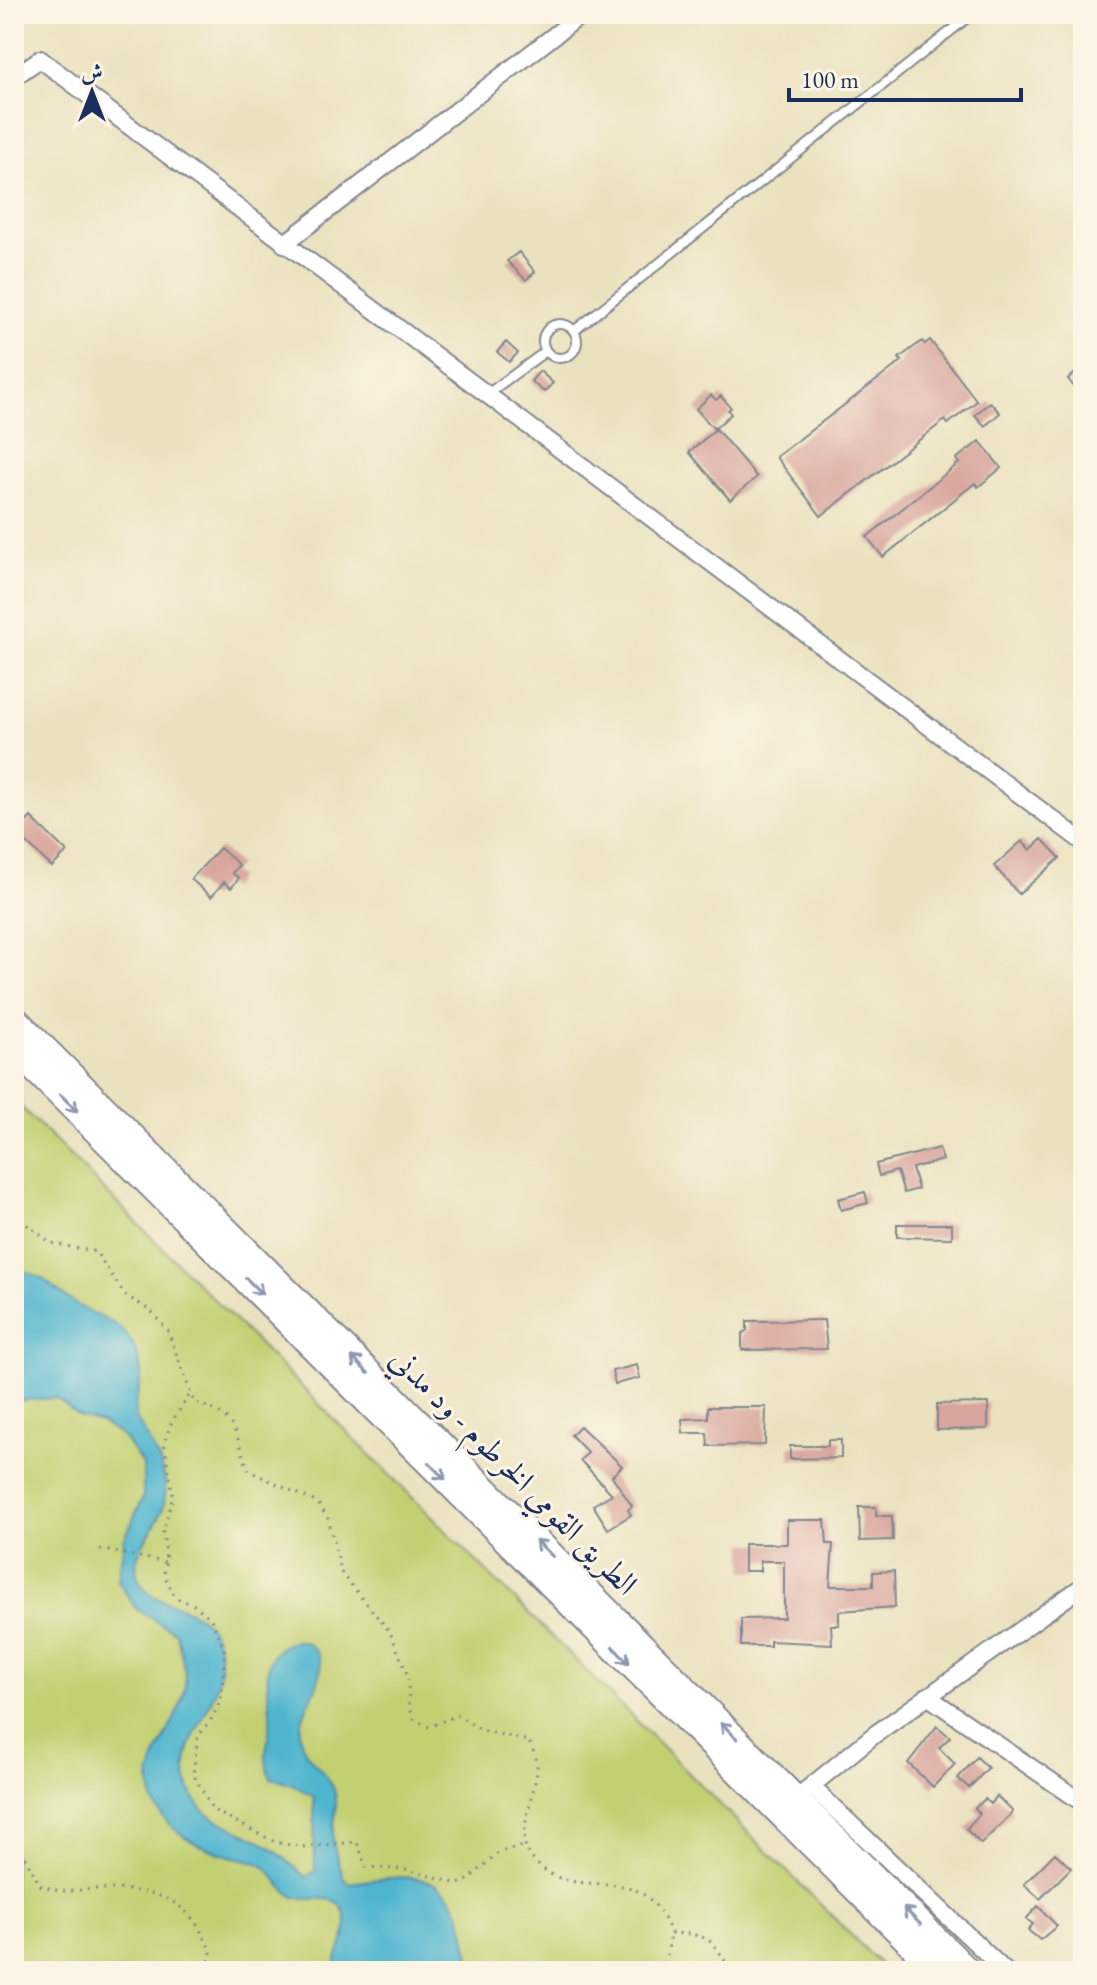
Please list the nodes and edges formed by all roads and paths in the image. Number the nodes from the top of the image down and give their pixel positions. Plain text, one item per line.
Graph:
1 (582, 14) edge
2 (972, 14) edge
3 (14, 77) edge
4 (284, 244) junction
5 (574, 331) junction
6 (546, 351) junction
7 (486, 396) junction
8 (1083, 842) edge
9 (14, 1019) edge
10 (14, 1048) edge
11 (14, 1215) edge
12 (190, 1394) junction
13 (100, 1549) dead end
14 (165, 1562) junction
15 (1083, 1586) edge
16 (927, 1696) junction
17 (796, 1798) junction
18 (1083, 1803) edge
19 (526, 1845) junction
20 (14, 1848) edge
21 (671, 1933) junction
22 (203, 1971) edge
23 (664, 1971) edge
24 (731, 1971) edge
25 (939, 1971) edge
26 (967, 1971) edge
27 (1005, 1971) edge

1 - 4 street
2 - 5 lane
3 - 4 street
4 - 7 street
5 - 6 lane
5 - 6 lane
6 - 7 lane
7 - 8 street
17 -> 9 highway, الطريق القومي الخرطوم - ود مدني
10 -> 17 highway, الطريق القومي الخرطوم - ود مدني
11 - 12 path
12 - 14 path
12 - 19 path
13 - 14 path
14 - 19 path
15 - 16 street
16 - 17 street
16 - 18 street
17 - 25 highway, الطريق القومي الخرطوم - ود مدني
26 -> 17 highway, الطريق القومي الخرطوم - ود مدني
17 - 27 street
19 - 21 path
20 - 22 path
21 - 23 path
21 - 24 path

